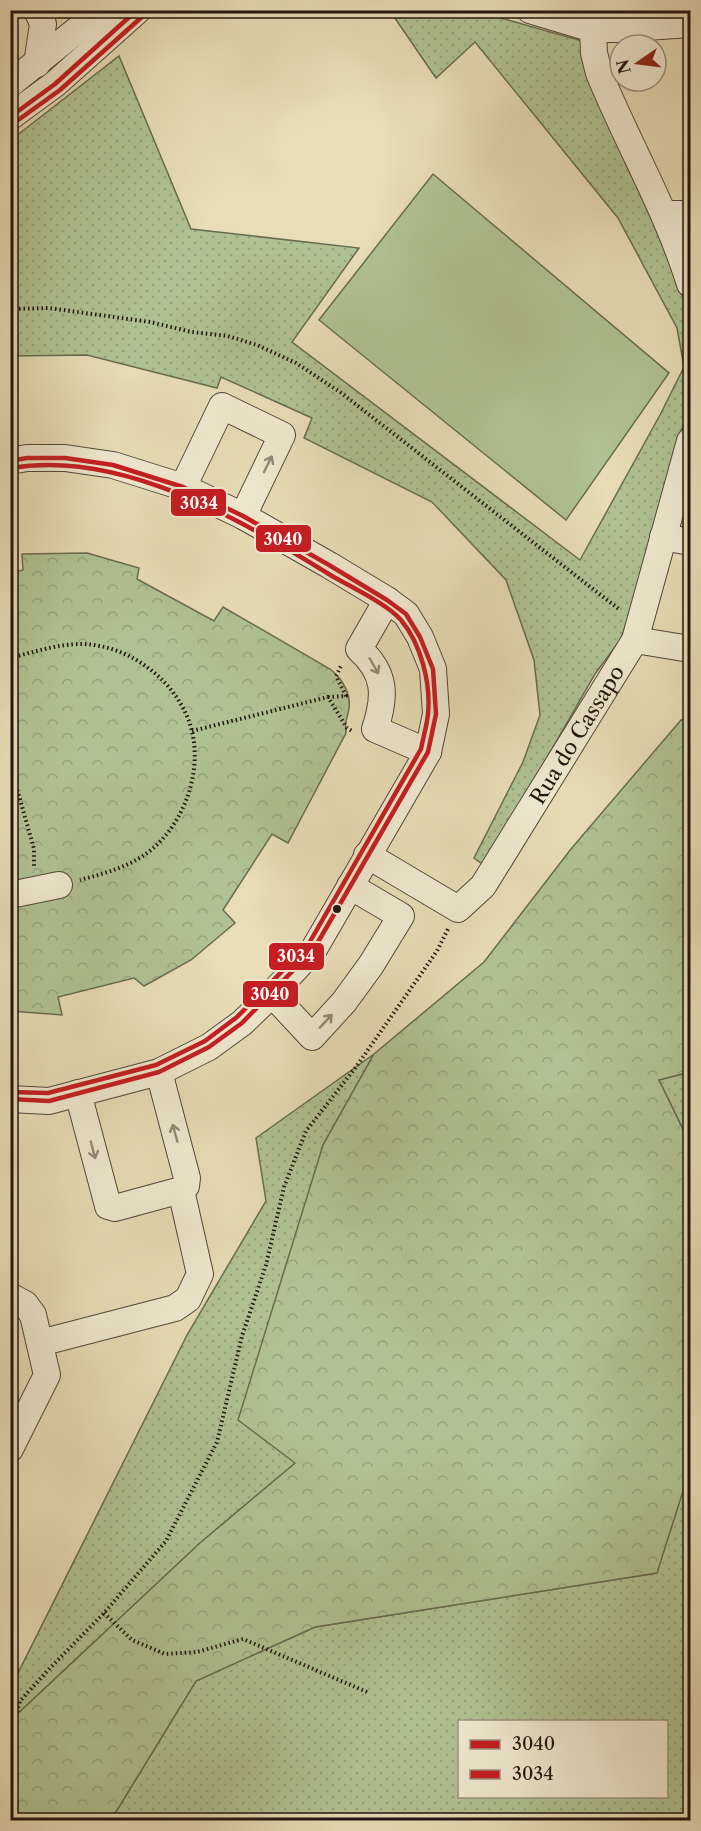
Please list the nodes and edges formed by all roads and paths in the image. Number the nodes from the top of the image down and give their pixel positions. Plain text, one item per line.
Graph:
1 (37, 10) edge
2 (102, 10) edge
3 (138, 10) edge
4 (530, 10) edge
5 (690, 24) edge
6 (593, 29) junction
7 (38, 64) junction
8 (10, 84) edge
9 (10, 117) edge
10 (665, 214) junction
11 (690, 214) edge
12 (690, 284) edge
13 (10, 309) edge
14 (690, 441) edge
15 (10, 461) edge
16 (183, 487) junction
17 (243, 516) junction
18 (663, 537) junction
19 (690, 542) edge
20 (387, 600) junction
21 (637, 633) junction
22 (690, 650) edge
23 (10, 658) edge
24 (337, 673) dead end
25 (328, 697) junction
26 (346, 728) dead end
27 (192, 731) junction
28 (428, 752) junction
29 (10, 764) edge
30 (367, 855) junction
31 (350, 886) junction
32 (47, 887) junction
33 (10, 896) edge
34 (458, 909) junction
35 (272, 994) junction
36 (159, 1072) junction
37 (78, 1093) junction
38 (10, 1099) edge
39 (181, 1190) junction
40 (10, 1296) edge
41 (40, 1343) junction
42 (10, 1449) edge
43 (104, 1613) junction
44 (367, 1692) dead end
45 (10, 1738) edge
46 (10, 1794) edge
47 (12, 1812) junction
48 (13, 1821) edge
49 (37, 1821) edge

1 - 7 street
2 - 7 street
3 - 9 street
4 - 6 street
5 - 6 street
6 - 10 street
7 - 8 street
10 - 11 street
10 - 12 street
13 - 21 path
14 - 18 street, Rua do Cassapo
15 - 16 street
16 - 17 street
17 -> 16 street
17 - 20 street
18 - 19 street
18 - 21 street, Rua do Cassapo
20 - 28 street
20 -> 28 street
21 - 22 street
21 - 34 street, Rua do Cassapo
23 - 27 path
24 - 25 path
25 - 26 path
25 - 27 path
27 - 32 path
28 - 30 street
29 - 32 path
30 - 31 street
30 - 34 street
31 - 35 street
35 -> 31 street
32 - 33 street
34 - 43 path
35 - 36 street
36 - 37 street
39 -> 36 street
37 - 38 street
37 -> 39 street
39 - 41 street
40 - 41 street
41 - 42 street
43 - 44 path
43 - 45 path
46 - 47 path
47 - 48 path
47 - 49 path

